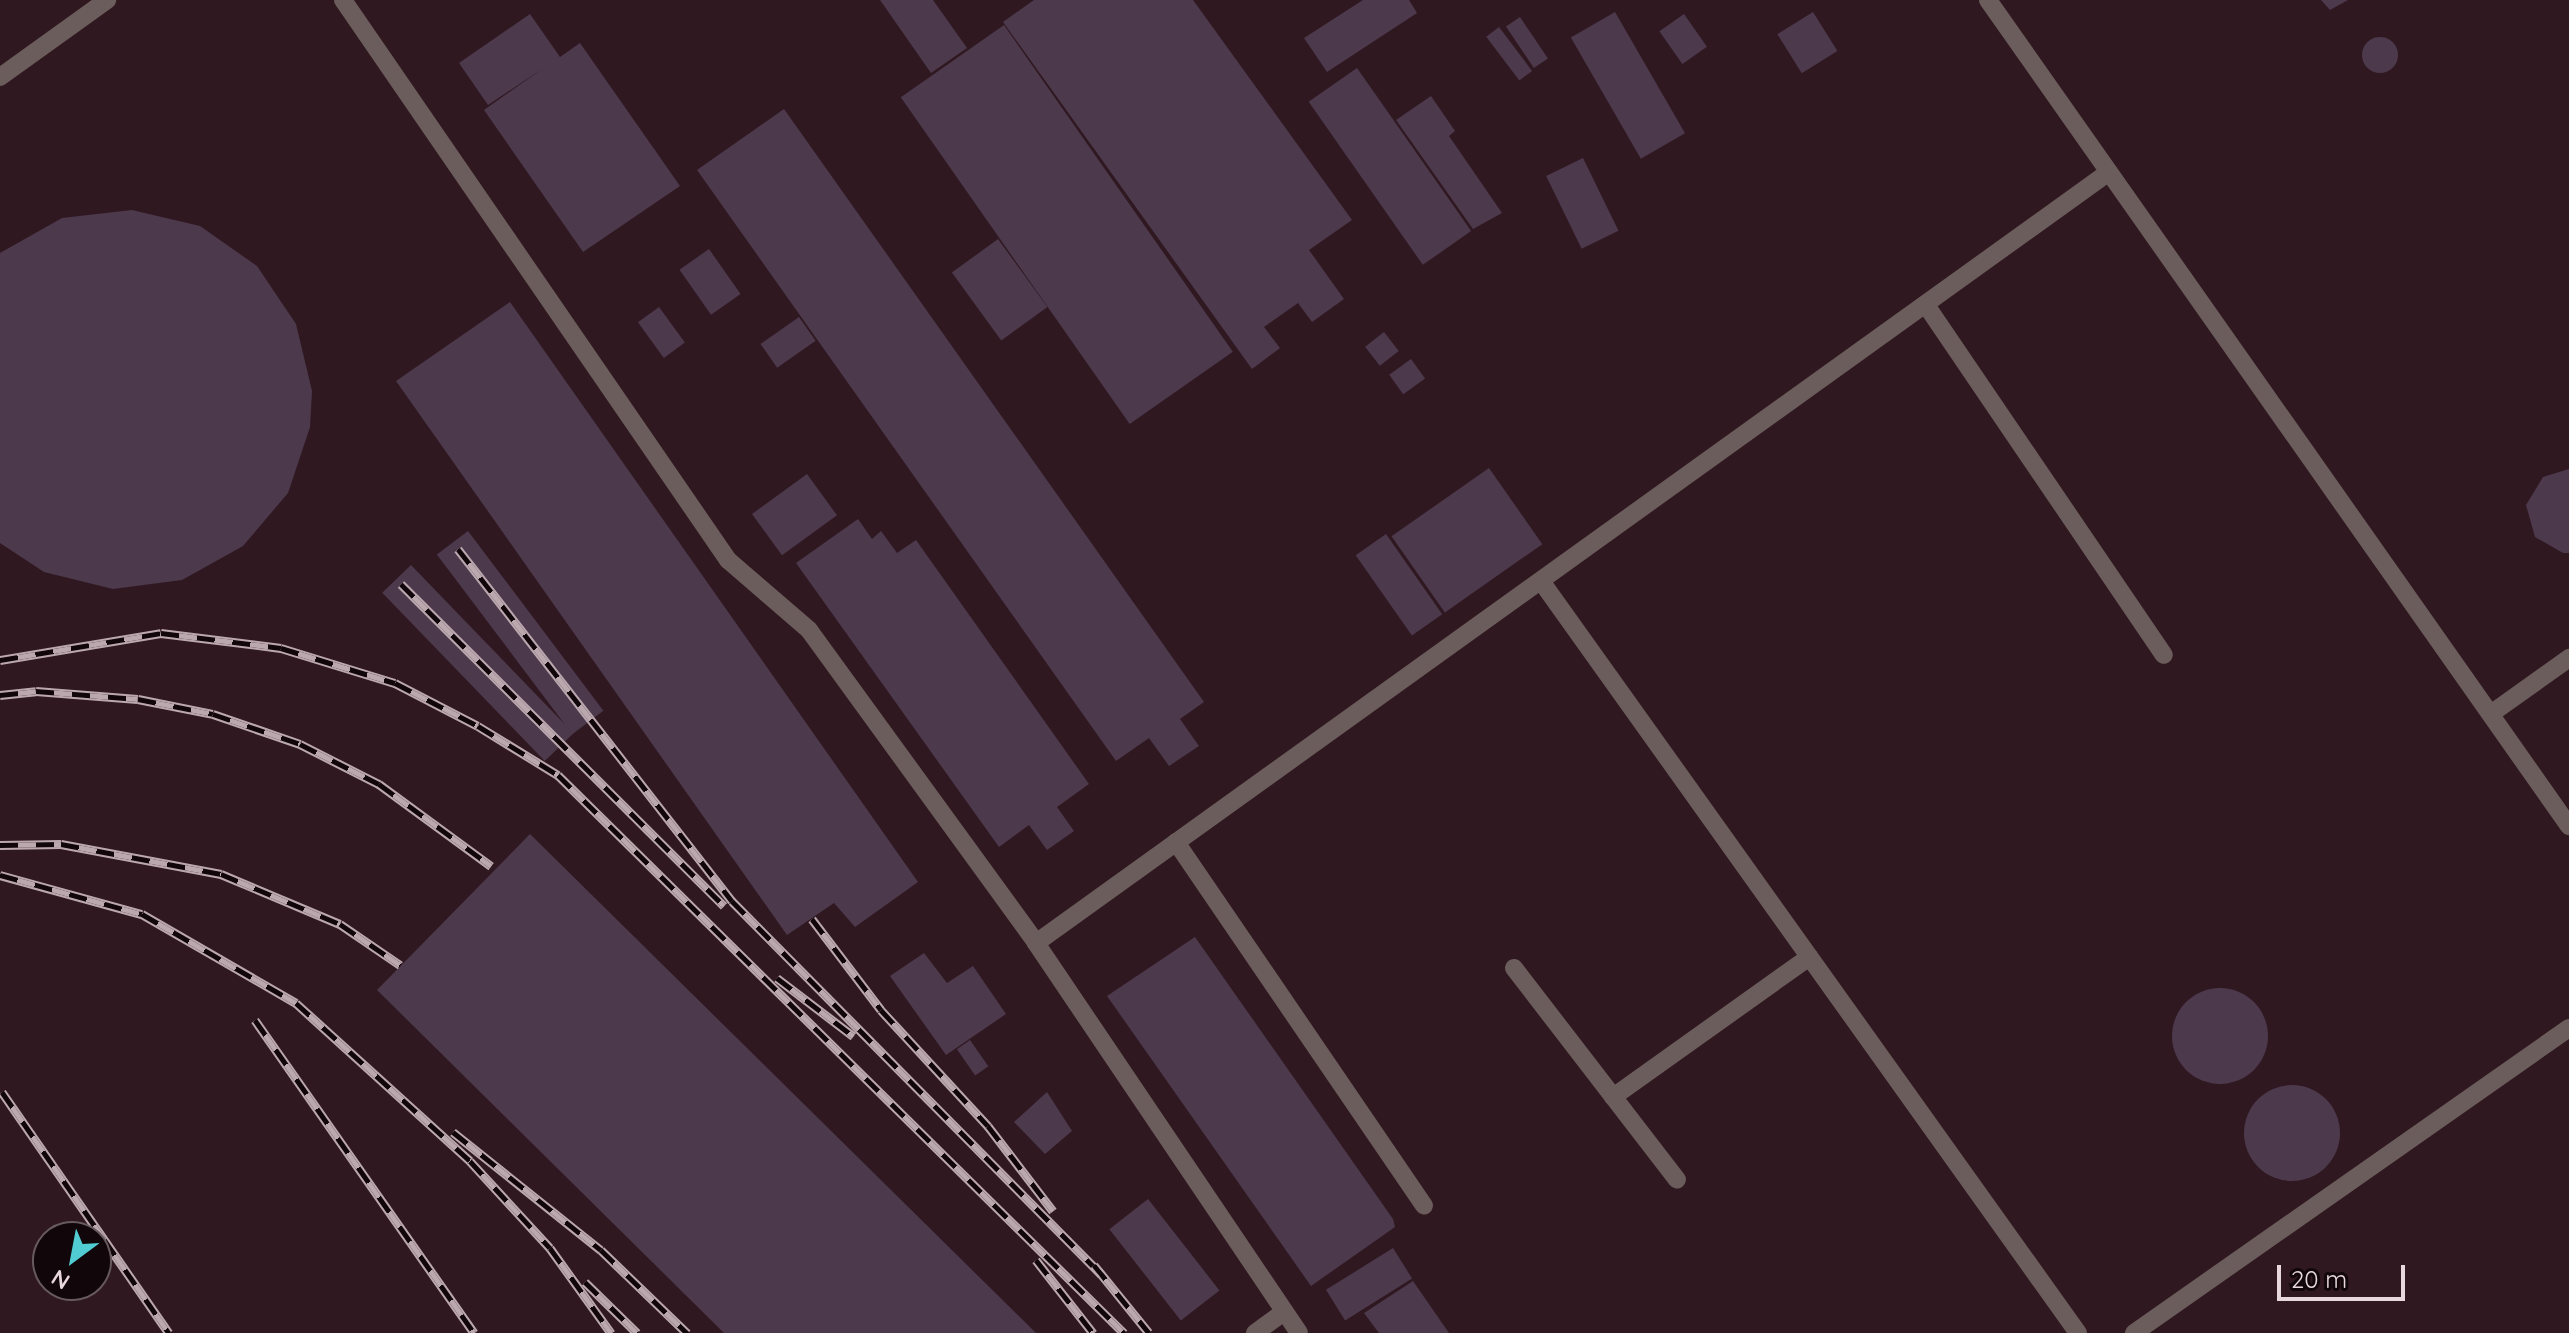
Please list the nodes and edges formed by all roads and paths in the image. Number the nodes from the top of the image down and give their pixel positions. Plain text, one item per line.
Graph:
1 (107, 0) edge
2 (343, 0) edge
3 (1988, 0) edge
4 (0, 77) edge
5 (2109, 172) junction
6 (1926, 305) junction
7 (1541, 581) junction
8 (2164, 655) dead end
9 (2569, 658) edge
10 (2492, 713) junction
11 (2569, 826) edge
12 (1176, 842) junction
13 (1036, 943) junction
14 (1809, 957) junction
15 (1514, 968) dead end
16 (2569, 1028) edge
17 (1613, 1097) junction
18 (1677, 1180) dead end
19 (1424, 1205) dead end
20 (1283, 1313) junction
21 (1255, 1333) edge
22 (1299, 1333) edge
23 (2078, 1333) edge
24 (2134, 1333) edge

1 - 4 lane
2 - 13 lane
3 - 5 lane
5 - 6 lane
5 - 10 lane
6 - 7 lane
6 - 8 lane
7 - 12 lane
7 - 14 lane
9 - 10 lane
10 - 11 lane
12 - 13 lane
12 - 19 lane
13 - 20 lane
14 - 17 lane
14 - 23 lane
15 - 17 lane
16 - 24 lane
17 - 18 lane
20 - 21 lane
20 - 22 lane

